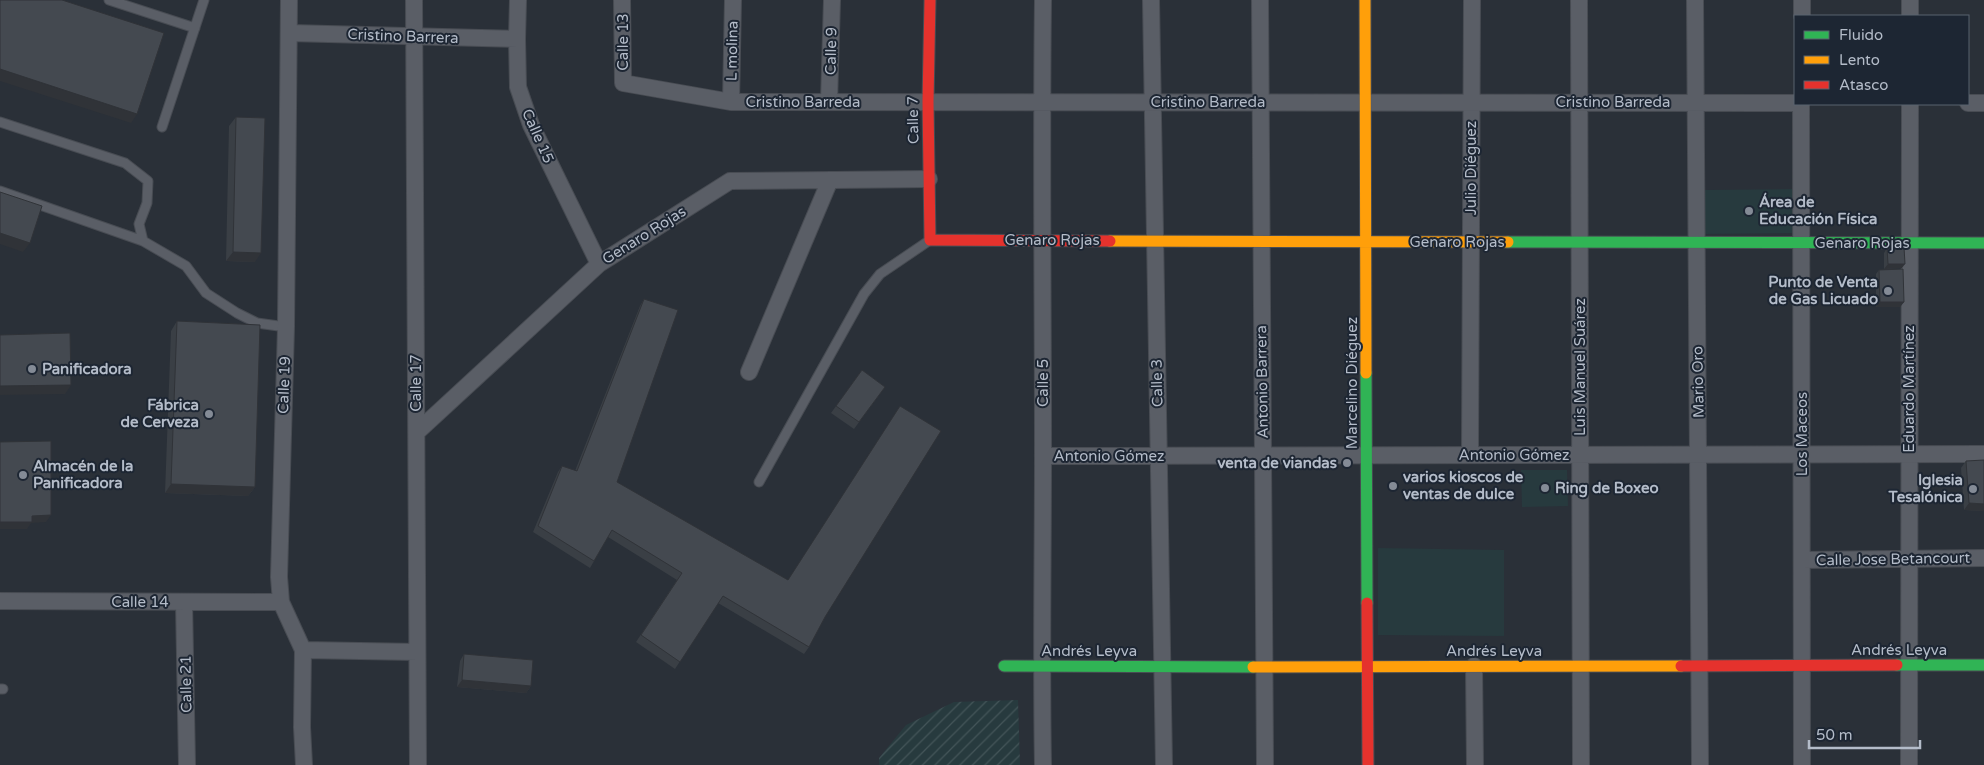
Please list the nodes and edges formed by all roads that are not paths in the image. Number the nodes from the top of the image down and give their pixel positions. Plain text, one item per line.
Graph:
1 (108, 0) edge
2 (204, 0) edge
3 (289, 0) edge
4 (414, 0) edge
5 (518, 0) edge
6 (622, 0) edge
7 (733, 0) edge
8 (832, 0) edge
9 (930, 0) edge
10 (1043, 0) edge
11 (1151, 0) edge
12 (1260, 0) edge
13 (1365, 0) edge
14 (1472, 0) edge
15 (1579, 0) edge
16 (1695, 0) edge
17 (1802, 0) edge
18 (1910, 0) edge
19 (1802, 15) edge
20 (1910, 15) edge
21 (195, 28) junction
22 (290, 33) junction
23 (414, 36) junction
24 (517, 39) junction
25 (623, 83) joint
26 (731, 102) junction
27 (829, 102) junction
28 (928, 102) junction
29 (1042, 102) junction
30 (1152, 102) junction
31 (1260, 102) junction
32 (1365, 102) junction
33 (1470, 102) junction
34 (1578, 102) junction
35 (1695, 103) junction
36 (1794, 103) edge
37 (1969, 103) edge
38 (1984, 103) edge
39 (1802, 105) edge
40 (1910, 105) edge
41 (0, 122) edge
42 (162, 127) dead end
43 (929, 179) junction
44 (830, 180) junction
45 (0, 191) edge
46 (930, 240) junction
47 (1042, 240) junction
48 (143, 241) junction
49 (1154, 241) junction
50 (1261, 241) junction
51 (1366, 241) junction
52 (1471, 242) junction
53 (1580, 242) junction
54 (1696, 242) junction
55 (1802, 242) junction
56 (1909, 243) junction
57 (1984, 243) edge
58 (599, 264) junction
59 (286, 327) junction
60 (749, 372) dead end
61 (417, 432) junction
62 (1698, 454) junction
63 (1802, 454) junction
64 (1909, 454) junction
65 (1984, 454) edge
66 (1367, 455) junction
67 (1470, 455) junction
68 (1580, 455) junction
69 (1043, 456) junction
70 (1159, 456) junction
71 (1263, 456) junction
72 (759, 482) dead end
73 (1909, 558) junction
74 (1984, 558) edge
75 (1802, 560) junction
76 (0, 601) edge
77 (184, 602) junction
78 (281, 602) junction
79 (303, 650) junction
80 (417, 652) junction
81 (1700, 665) junction
82 (1909, 665) junction
83 (1984, 665) edge
84 (1004, 666) dead end
85 (1041, 666) junction
86 (1474, 666) junction
87 (1581, 666) junction
88 (1802, 666) junction
89 (1162, 667) junction
90 (1264, 667) junction
91 (1368, 667) junction
92 (188, 765) edge
93 (304, 765) edge
94 (418, 765) edge
95 (1043, 765) edge
96 (1164, 765) edge
97 (1265, 765) edge
98 (1368, 765) edge
99 (1475, 765) edge
100 (1581, 765) edge
101 (1700, 765) edge
102 (1802, 765) edge
103 (1909, 765) edge

1 - 21 lane
2 - 21 lane
3 - 22 street, Calle 19
4 - 23 street, Calle 17
5 - 24 street, Calle 15
6 - 25 street, Calle 13
7 - 26 street, L molina
8 - 27 street, Calle 9
9 - 28 street, Calle 7
10 - 29 street, Calle 5
11 - 30 street, Calle 3
12 - 31 street, Antonio Barrera
13 - 32 street, Marcelino Diéguez
14 - 33 street, Julio Diéguez
15 - 34 street, Luis Manuel Suárez
16 - 35 street, Mario Oro
17 - 19 street
18 - 20 street
21 - 42 lane
22 - 23 street, Cristino Barrera
22 - 59 street, Calle 19
23 - 24 street, Cristino Barrera
23 - 61 street, Calle 17
24 - 58 street, Calle 15
25 - 26 street, Cristino Barreda
26 - 27 street, Cristino Barreda
27 - 28 street, Cristino Barreda
28 - 29 street, Cristino Barreda
28 - 43 street, Calle 7
29 - 30 street, Cristino Barreda
29 - 47 street, Calle 5
30 - 31 street, Cristino Barreda
30 - 49 street, Calle 3
31 - 32 street, Cristino Barreda
31 - 50 street, Antonio Barrera
32 - 33 street, Cristino Barreda
32 - 51 street, Marcelino Diéguez
33 - 34 street, Cristino Barreda
33 - 52 street, Julio Diéguez
34 - 35 street, Cristino Barreda
34 - 53 street, Luis Manuel Suárez
35 - 36 street, Cristino Barreda
35 - 54 street, Mario Oro
37 - 38 street
39 - 55 street, Los Maceos
40 - 56 street, Eduardo Martínez
41 - 48 lane
43 - 44 street, Genaro Rojas
43 - 46 street, Calle 7
44 - 58 street, Genaro Rojas
44 - 60 street
45 - 48 lane
46 - 47 street, Genaro Rojas
46 - 72 lane
47 - 49 street, Genaro Rojas
47 - 69 street, Calle 5
48 - 59 lane
49 - 50 street, Genaro Rojas
49 - 70 street, Calle 3
50 - 51 street, Genaro Rojas
50 - 71 street, Antonio Barrera
51 - 52 street, Genaro Rojas
51 - 66 street, Marcelino Diéguez
52 - 53 street, Genaro Rojas
52 - 67 street, Julio Diéguez
53 - 54 street, Genaro Rojas
53 - 68 street, Luis Manuel Suárez
54 - 55 street, Genaro Rojas
54 - 62 street, Mario Oro
55 - 56 street, Genaro Rojas
55 - 63 street, Los Maceos
56 - 57 street, Genaro Rojas
56 - 64 street, Eduardo Martínez
58 - 61 street, Genaro Rojas
59 - 78 street, Calle 19
61 - 80 street, Calle 17
62 - 63 street, Antonio Gómez
62 - 68 street, Antonio Gómez
62 - 81 street, Mario Oro
63 - 64 street, Antonio Gómez
63 - 75 street, Los Maceos
64 - 65 street, Antonio Gómez
64 - 73 street, Eduardo Martínez
66 - 67 street, Antonio Gómez
66 - 71 street, Antonio Gómez
66 - 91 street, Marcelino Diéguez
67 - 68 street, Antonio Gómez
68 - 87 street, Luis Manuel Suárez
69 - 70 street, Antonio Gómez
69 - 85 street, Calle 5
70 - 71 street, Antonio Gómez
70 - 89 street, Calle 3
71 - 90 street, Antonio Barrera
73 - 74 street, Calle Jose Betancourt
73 - 75 street, Calle Jose Betancourt
73 - 82 street, Eduardo Martínez
75 - 88 street, Los Maceos
76 - 77 street, Calle 14
77 - 78 street, Calle 14
77 - 92 street, Calle 21
78 - 79 street, Calle 19
79 - 80 street
79 - 93 street, Calle 19
80 - 94 street, Calle 17
81 - 87 street, Andrés Leyva
81 - 88 street, Andrés Leyva
81 - 101 street, Mario Oro
82 - 83 street, Andrés Leyva
82 - 88 street, Andrés Leyva
82 - 103 street, Eduardo Martínez
84 - 85 street, Andrés Leyva
85 - 89 street, Andrés Leyva
85 - 95 street, Calle 5
86 - 87 street, Andrés Leyva
86 - 91 street, Andrés Leyva
86 - 99 street
87 - 100 street, Luis Manuel Suárez
88 - 102 street, Los Maceos
89 - 90 street, Andrés Leyva
89 - 96 street, Calle 3
90 - 91 street, Andrés Leyva
90 - 97 street, Antonio Barrera
91 - 98 street, Marcelino Diéguez

